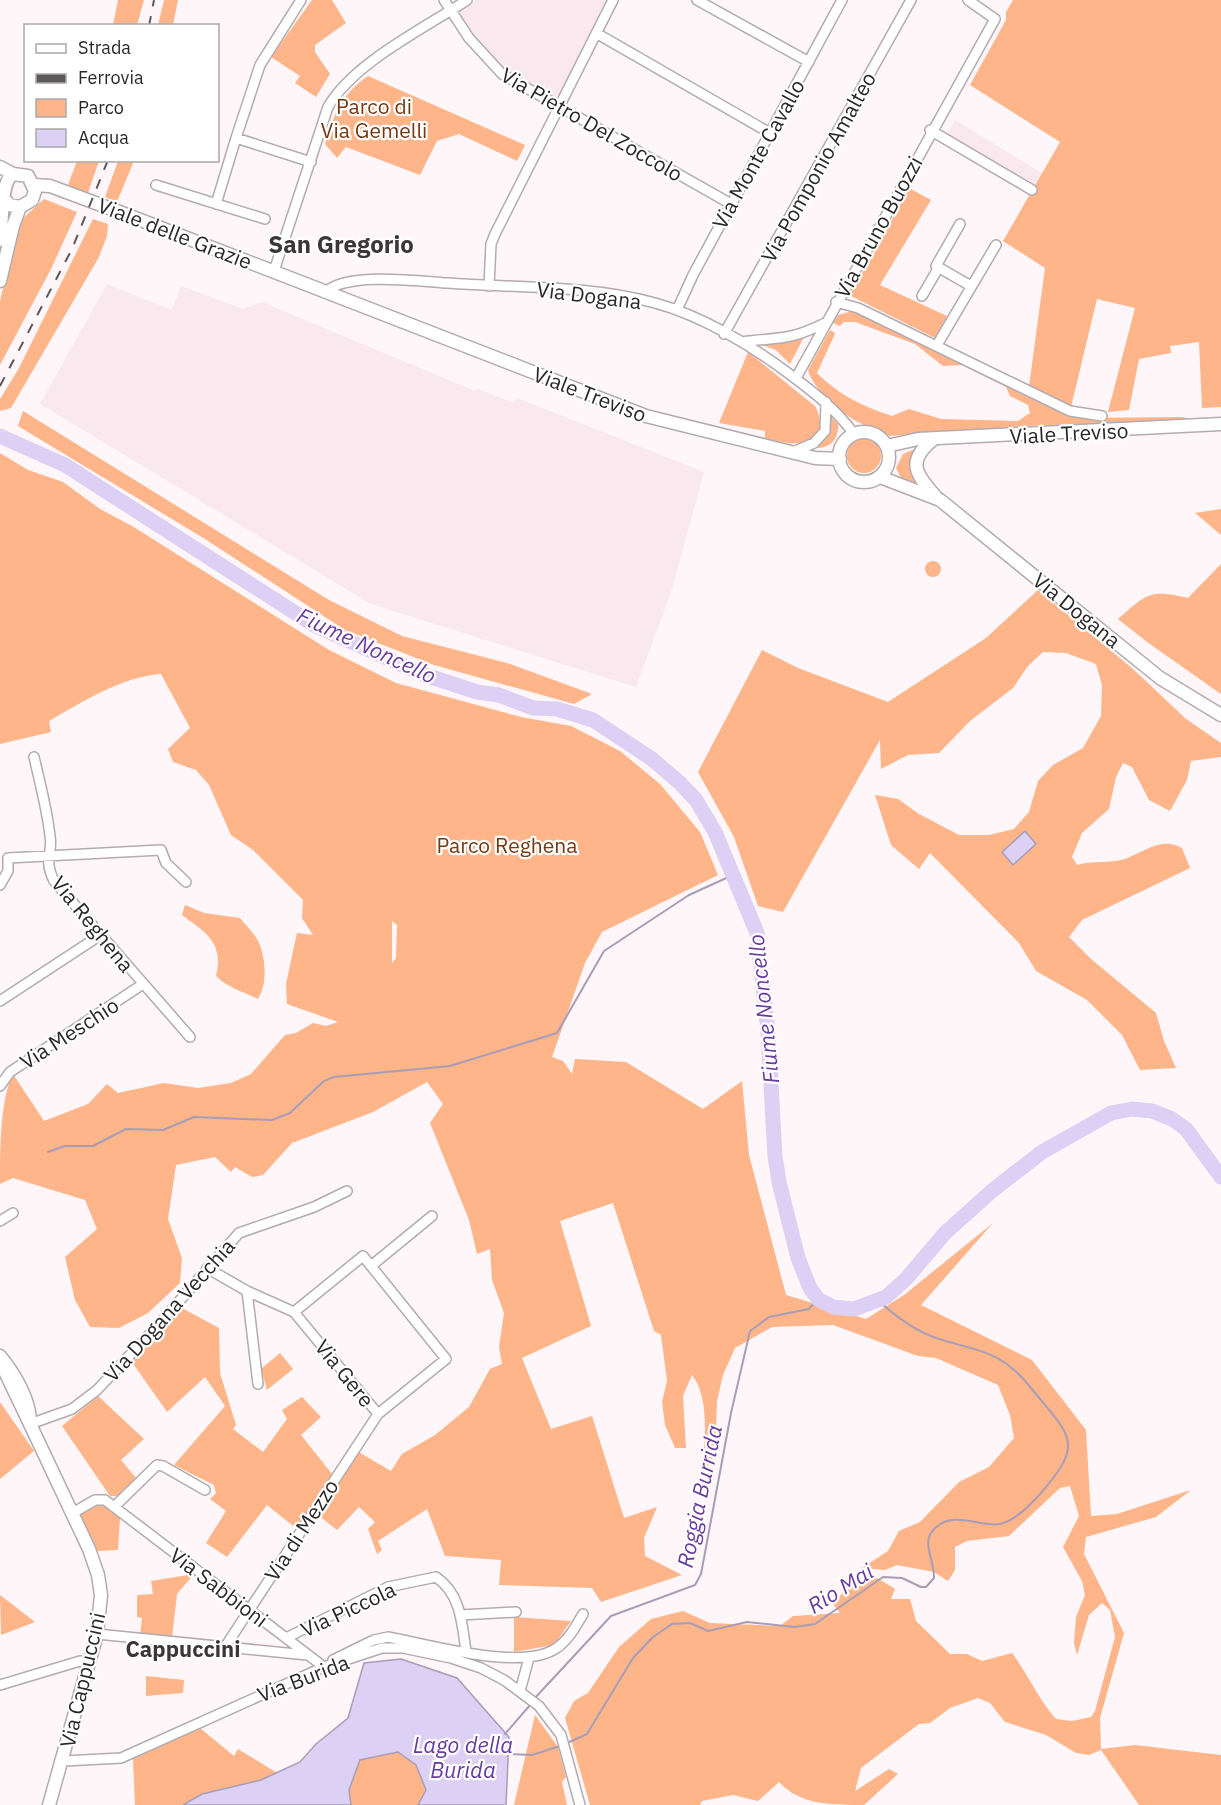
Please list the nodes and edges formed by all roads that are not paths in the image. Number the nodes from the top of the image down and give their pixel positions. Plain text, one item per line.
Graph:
1 (301, 0) edge
2 (444, 0) edge
3 (467, 0) edge
4 (613, 0) edge
5 (698, 0) edge
6 (842, 0) edge
7 (911, 0) edge
8 (968, 0) edge
9 (451, 11) junction
10 (596, 33) junction
11 (809, 62) junction
12 (559, 107) junction
13 (930, 130) junction
14 (770, 133) junction
15 (236, 138) junction
16 (311, 162) junction
17 (0, 167) edge
18 (13, 174) junction
19 (156, 185) dead end
20 (1, 188) edge
21 (34, 190) junction
22 (1032, 190) dead end
23 (216, 204) junction
24 (731, 204) junction
25 (20, 207) junction
26 (265, 219) dead end
27 (960, 224) dead end
28 (0, 240) edge
29 (996, 245) dead end
30 (939, 267) junction
31 (274, 271) junction
32 (0, 281) edge
33 (489, 286) junction
34 (971, 286) junction
35 (327, 291) junction
36 (922, 296) dead end
37 (350, 300) joint
38 (836, 302) junction
39 (677, 310) junction
40 (825, 323) junction
41 (724, 334) junction
42 (742, 342) junction
43 (937, 345) junction
44 (796, 378) junction
45 (826, 402) junction
46 (1102, 416) dead end
47 (1219, 425) edge
48 (854, 434) junction
49 (934, 439) junction
50 (887, 446) junction
51 (794, 452) junction
52 (840, 459) junction
53 (880, 477) junction
54 (938, 499) junction
55 (1221, 715) edge
56 (34, 757) dead end
57 (4, 855) edge
58 (47, 855) junction
59 (186, 882) dead end
60 (0, 885) edge
61 (99, 936) junction
62 (143, 984) junction
63 (0, 1001) edge
64 (190, 1036) dead end
65 (0, 1086) edge
66 (347, 1191) dead end
67 (13, 1213) dead end
68 (432, 1216) dead end
69 (0, 1221) edge
70 (371, 1266) junction
71 (207, 1268) junction
72 (247, 1291) junction
73 (294, 1312) junction
74 (0, 1356) edge
75 (0, 1361) edge
76 (258, 1384) dead end
77 (378, 1414) junction
78 (30, 1424) junction
79 (205, 1490) dead end
80 (114, 1507) junction
81 (71, 1514) junction
82 (250, 1610) junction
83 (516, 1612) dead end
84 (583, 1614) dead end
85 (460, 1615) junction
86 (97, 1634) junction
87 (286, 1638) junction
88 (225, 1647) junction
89 (466, 1652) junction
90 (308, 1655) junction
91 (529, 1658) junction
92 (90, 1663) junction
93 (324, 1667) junction
94 (0, 1686) edge
95 (524, 1694) junction
96 (64, 1761) junction
97 (49, 1805) edge
98 (580, 1805) edge

1 - 15 street
2 - 9 street, Via Pietro Del Zoccolo
3 - 9 street
4 - 10 street
5 - 11 street
6 - 11 street, Via Monte Cavallo
7 - 41 street, Via Pomponio Amalteo
8 - 13 street, Via Bruno Buozzi
9 - 12 street, Via Pietro Del Zoccolo
9 - 16 street
10 - 12 street
10 - 14 street
11 - 14 street, Via Monte Cavallo
12 - 24 street, Via Pietro Del Zoccolo
12 - 33 street
13 - 22 street, Via Bruno Buozzi
13 - 38 street, Via Bruno Buozzi
14 - 24 street, Via Monte Cavallo
15 - 16 street
15 - 23 street
16 - 31 street
17 - 18 main road, Viale delle Grazie
18 - 20 main road
18 - 21 main road, Viale delle Grazie
19 - 23 street
20 - 25 main road
20 - 28 main road
21 - 25 main road
21 - 31 main road, Viale delle Grazie
23 - 26 street
24 - 39 street, Via Monte Cavallo
25 - 32 main road
27 - 30 street
29 - 34 street
30 - 34 street
30 - 36 street
31 - 35 main road, Viale delle Grazie
33 - 35 street, Via Dogana
33 - 39 street, Via Dogana
34 - 43 street
35 - 37 main road, Viale delle Grazie
37 - 51 main road, Viale Treviso
38 - 40 street, Via Bruno Buozzi
38 - 43 street
39 - 41 street, Via Dogana
40 - 42 street, Via Bruno Buozzi
40 - 44 street, Via Bruno Buozzi
41 - 42 street, Via Dogana
42 - 44 street, Via Dogana
43 - 46 street
44 - 45 street, Via Dogana
45 - 48 street, Via Dogana
45 - 51 street
47 - 49 main road, Viale Treviso
48 - 50 main road
48 - 52 main road
49 - 50 main road, Viale Treviso
49 - 54 main road, Via Dogana
50 - 53 main road
51 - 52 main road, Viale Treviso
52 - 53 main road
53 - 54 main road, Via Dogana
54 - 55 main road, Via Dogana
56 - 58 street, Via Reghena
57 - 58 street
57 - 60 street
58 - 59 street
58 - 61 street, Via Reghena
61 - 62 street, Via Reghena
61 - 63 street
62 - 64 street, Via Reghena
62 - 65 street, Via Meschio
66 - 71 street, Via Dogana Vecchia
67 - 69 street
68 - 70 street
70 - 73 street
70 - 77 street, Via Gere
71 - 72 street, Via Gere
71 - 78 street, Via Dogana Vecchia
72 - 73 street, Via Gere
72 - 76 street
73 - 77 street, Via Gere
74 - 78 main road, Via Cappuccini
75 - 78 main road, Via Cappuccini
77 - 82 street, Via di Mezzo
78 - 81 main road, Via Cappuccini
79 - 80 street
80 - 81 street
80 - 82 street, Via Sabbioni
81 - 86 main road, Via Cappuccini
82 - 87 street, Via Sabbioni
82 - 88 street, Via di Mezzo
83 - 85 street
84 - 91 street, Via Piccola
85 - 87 street, Via Piccola
85 - 89 street, Via Piccola
86 - 88 street
86 - 92 main road, Via Cappuccini
87 - 90 street, Via Sabbioni
88 - 90 street
89 - 91 street, Via Piccola
89 - 93 street, Via Piccola
90 - 93 street, Via Sabbioni
91 - 95 street
92 - 94 street
92 - 96 main road, Via Cappuccini
93 - 95 street, Via Burida
93 - 96 street, Via Burida
95 - 98 street, Via Burida
96 - 97 main road, Via Cappuccini

